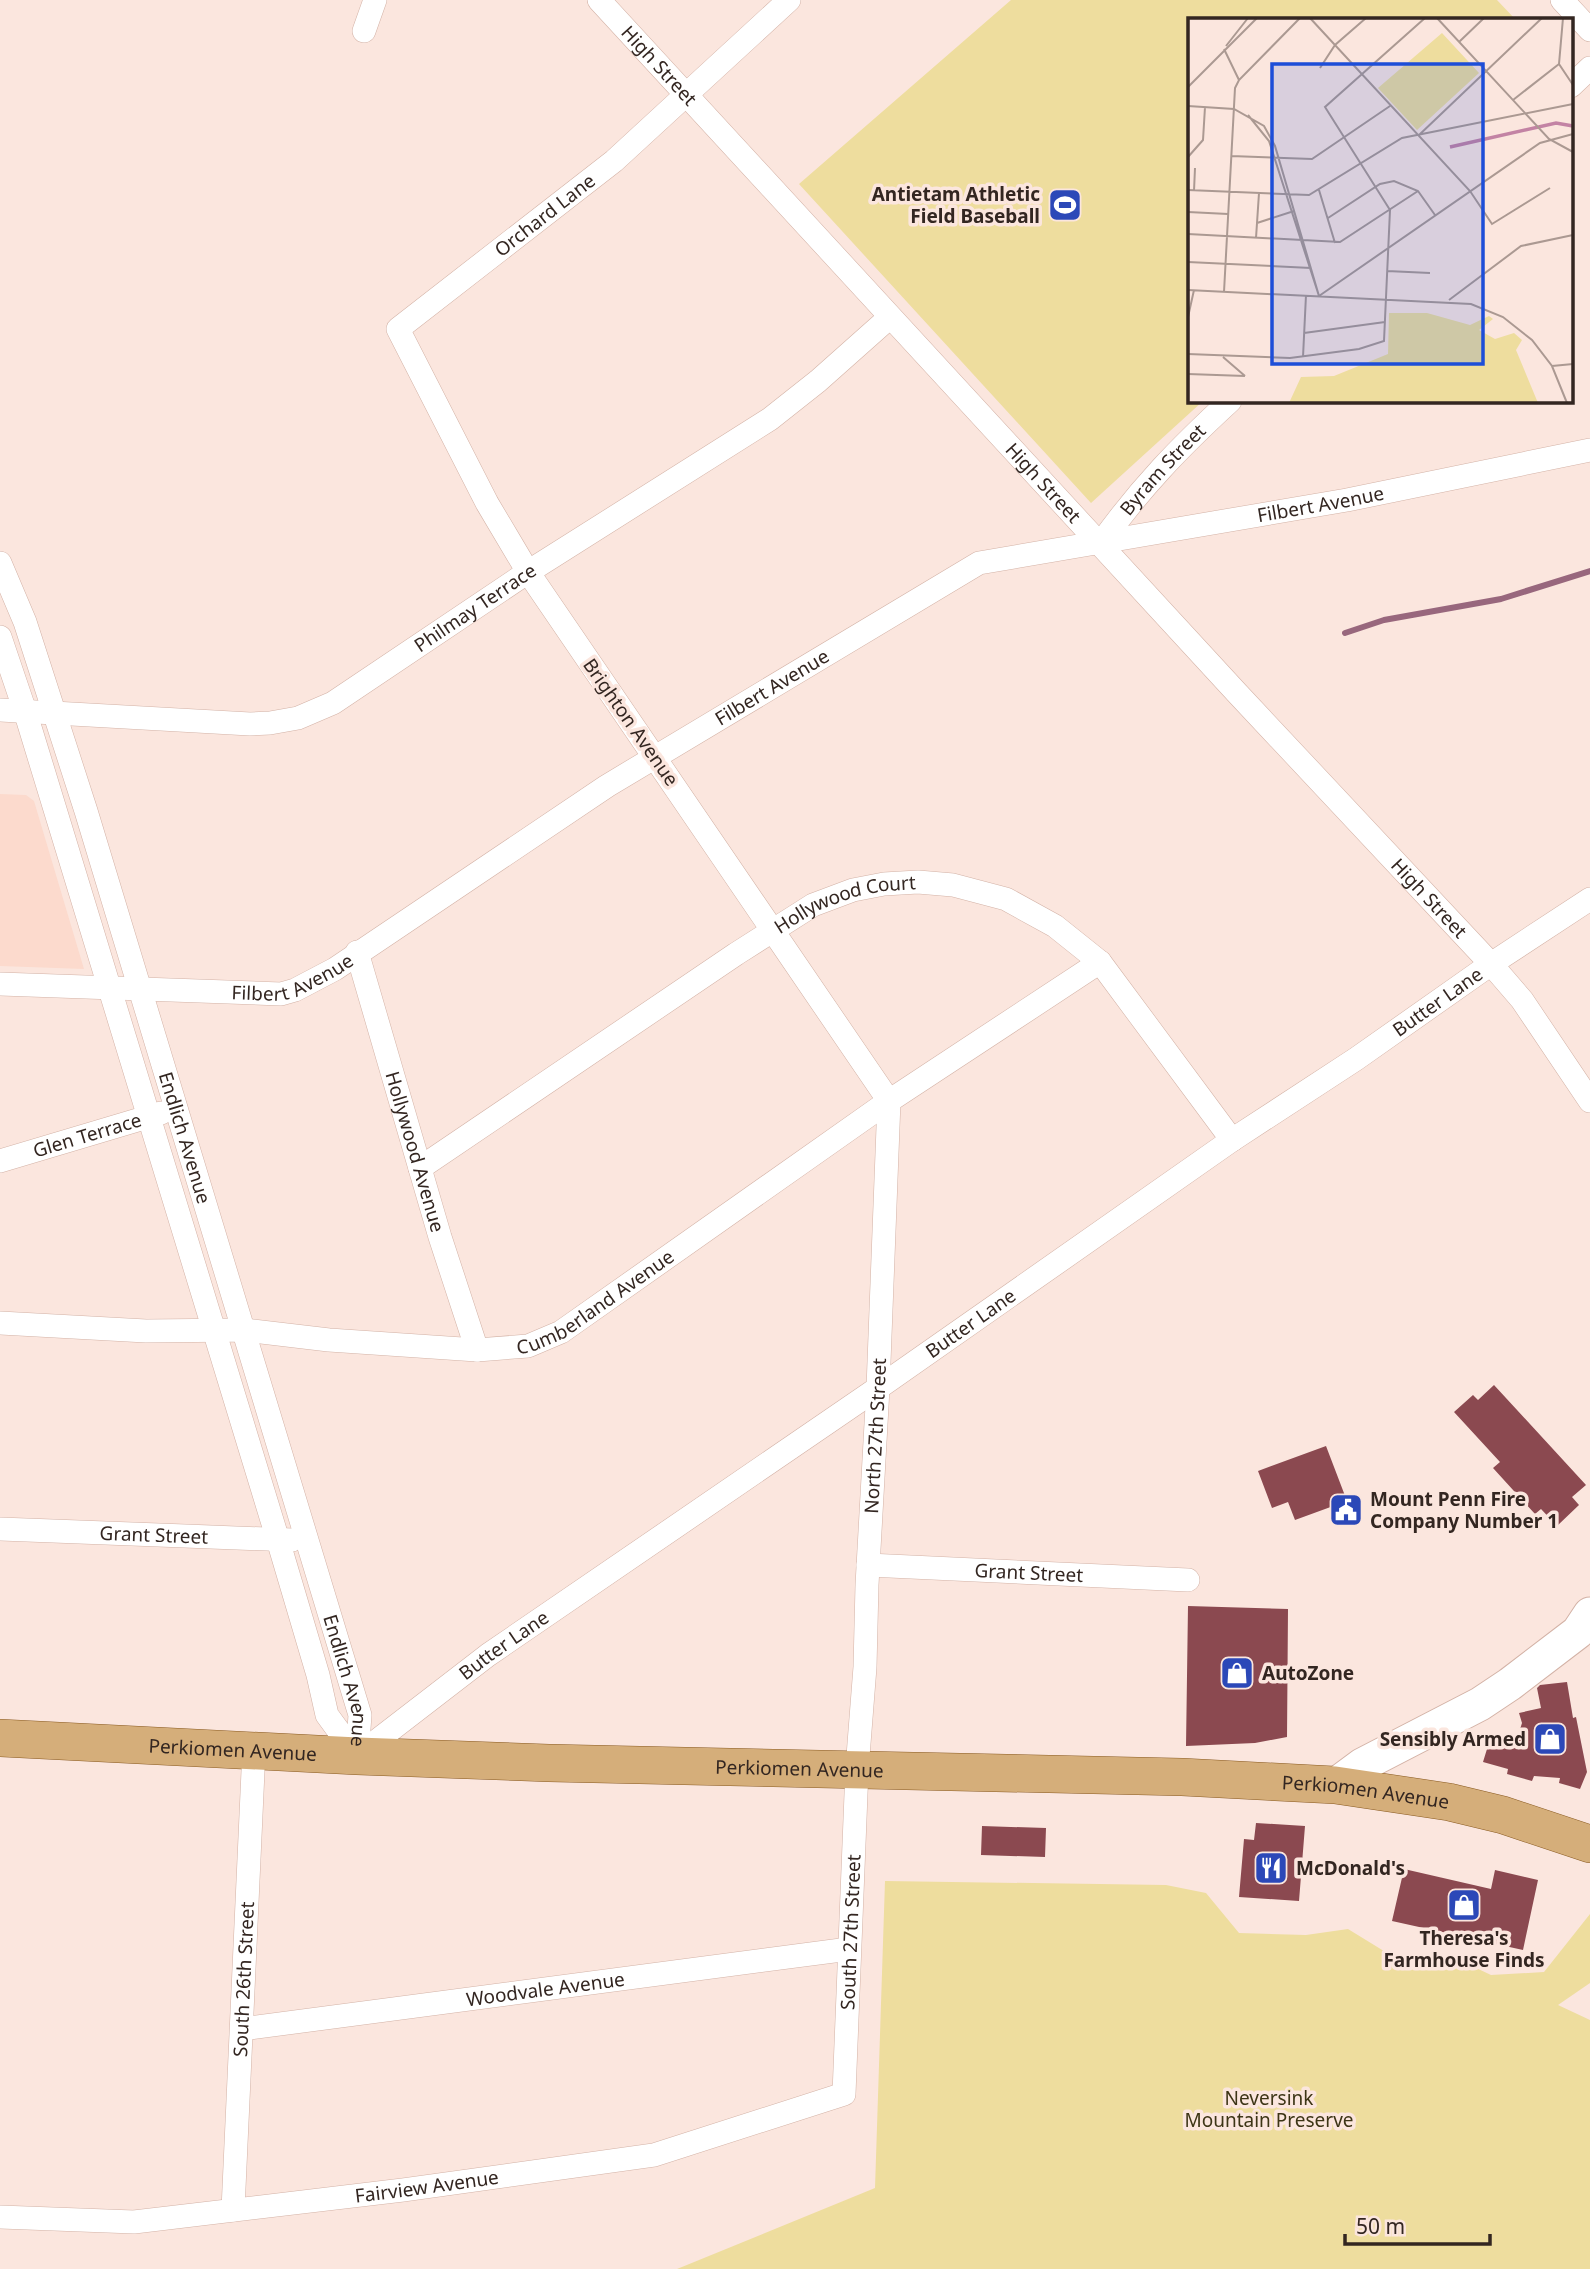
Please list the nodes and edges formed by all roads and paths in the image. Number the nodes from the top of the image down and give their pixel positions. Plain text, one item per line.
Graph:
1 (375, 0) edge
2 (599, 0) edge
3 (789, 0) edge
4 (1562, 0) edge
5 (1590, 30) edge
6 (364, 31) dead end
7 (1590, 68) edge
8 (1572, 85) edge
9 (686, 94) junction
10 (890, 317) junction
11 (398, 328) joint
12 (1229, 402) edge
13 (1590, 450) edge
14 (1101, 543) junction
15 (0, 563) edge
16 (528, 572) junction
17 (0, 637) edge
18 (0, 710) edge
19 (25, 711) junction
20 (53, 713) junction
21 (655, 756) junction
22 (1590, 899) edge
23 (774, 929) junction
24 (357, 952) junction
25 (1100, 962) junction
26 (1491, 964) junction
27 (0, 984) edge
28 (108, 988) junction
29 (141, 990) junction
30 (1588, 1098) edge
31 (889, 1101) junction
32 (176, 1108) junction
33 (148, 1117) junction
34 (1232, 1140) junction
35 (0, 1161) edge
36 (420, 1168) junction
37 (0, 1323) edge
38 (213, 1330) junction
39 (244, 1330) junction
40 (477, 1350) junction
41 (878, 1388) junction
42 (0, 1529) edge
43 (278, 1540) junction
44 (306, 1540) junction
45 (868, 1565) junction
46 (1188, 1580) dead end
47 (1590, 1614) edge
48 (0, 1738) edge
49 (254, 1749) junction
50 (357, 1756) junction
51 (857, 1769) junction
52 (1335, 1784) junction
53 (1590, 1844) edge
54 (849, 1950) junction
55 (242, 2029) junction
56 (844, 2094) joint
57 (233, 2210) junction
58 (0, 2217) edge

1 - 6 street
2 - 9 street, High Street
3 - 9 street, Orchard Lane
4 - 5 street
7 - 8 street
9 - 10 street, High Street
9 - 11 street, Orchard Lane
10 - 14 street, High Street
10 - 16 street, Philmay Terrace
11 - 16 street, Brighton Avenue
12 - 14 street, Byram Street
13 - 14 street, Filbert Avenue
14 - 21 street, Filbert Avenue
14 - 26 street, High Street
15 - 20 street, Endlich Avenue
16 - 20 street, Philmay Terrace
16 - 21 street, Brighton Avenue
17 - 19 street, Endlich Avenue
18 - 19 street, Philmay Terrace
19 - 20 street, Philmay Terrace
19 - 28 street, Endlich Avenue
20 - 29 street, Endlich Avenue
21 - 23 street, Brighton Avenue
21 - 24 street, Filbert Avenue
22 - 26 street, Butter Lane
23 - 25 street, Hollywood Court
23 - 31 street, Brighton Avenue
23 - 36 street, Hollywood Court
24 - 29 street, Filbert Avenue
24 - 36 street, Hollywood Avenue
25 - 31 street, Cumberland Avenue
25 - 34 street, Hollywood Court
26 - 30 street, High Street
26 - 34 street, Butter Lane
27 - 28 street, Filbert Avenue
28 - 29 street, Filbert Avenue
28 - 33 street, Endlich Avenue
29 - 32 street, Endlich Avenue
31 - 40 street, Cumberland Avenue
31 - 41 street, North 27th Street
32 - 33 street, Glen Terrace
32 - 39 street, Endlich Avenue
33 - 35 street, Glen Terrace
33 - 38 street, Endlich Avenue
34 - 41 street, Butter Lane
36 - 40 street, Hollywood Avenue
37 - 38 street, Cumberland Avenue
38 - 39 street, Cumberland Avenue
38 - 43 street, Endlich Avenue
39 - 40 street, Cumberland Avenue
39 - 44 street, Endlich Avenue
41 - 45 street, North 27th Street
41 - 50 street, Butter Lane
42 - 43 street, Grant Street
43 - 44 street, Grant Street
43 - 50 street, Endlich Avenue
44 - 50 street, Endlich Avenue
45 - 46 street, Grant Street
45 - 51 street, North 27th Street
47 - 52 main road
48 - 49 main road, Perkiomen Avenue
49 - 50 main road, Perkiomen Avenue
49 - 55 street, South 26th Street
50 - 51 main road, Perkiomen Avenue
51 - 52 main road, Perkiomen Avenue
51 - 54 street, South 27th Street
52 - 53 main road, Perkiomen Avenue
54 - 55 street, Woodvale Avenue
54 - 56 street, South 27th Street
55 - 57 street, South 26th Street
56 - 57 street, Fairview Avenue
57 - 58 street, Fairview Avenue

